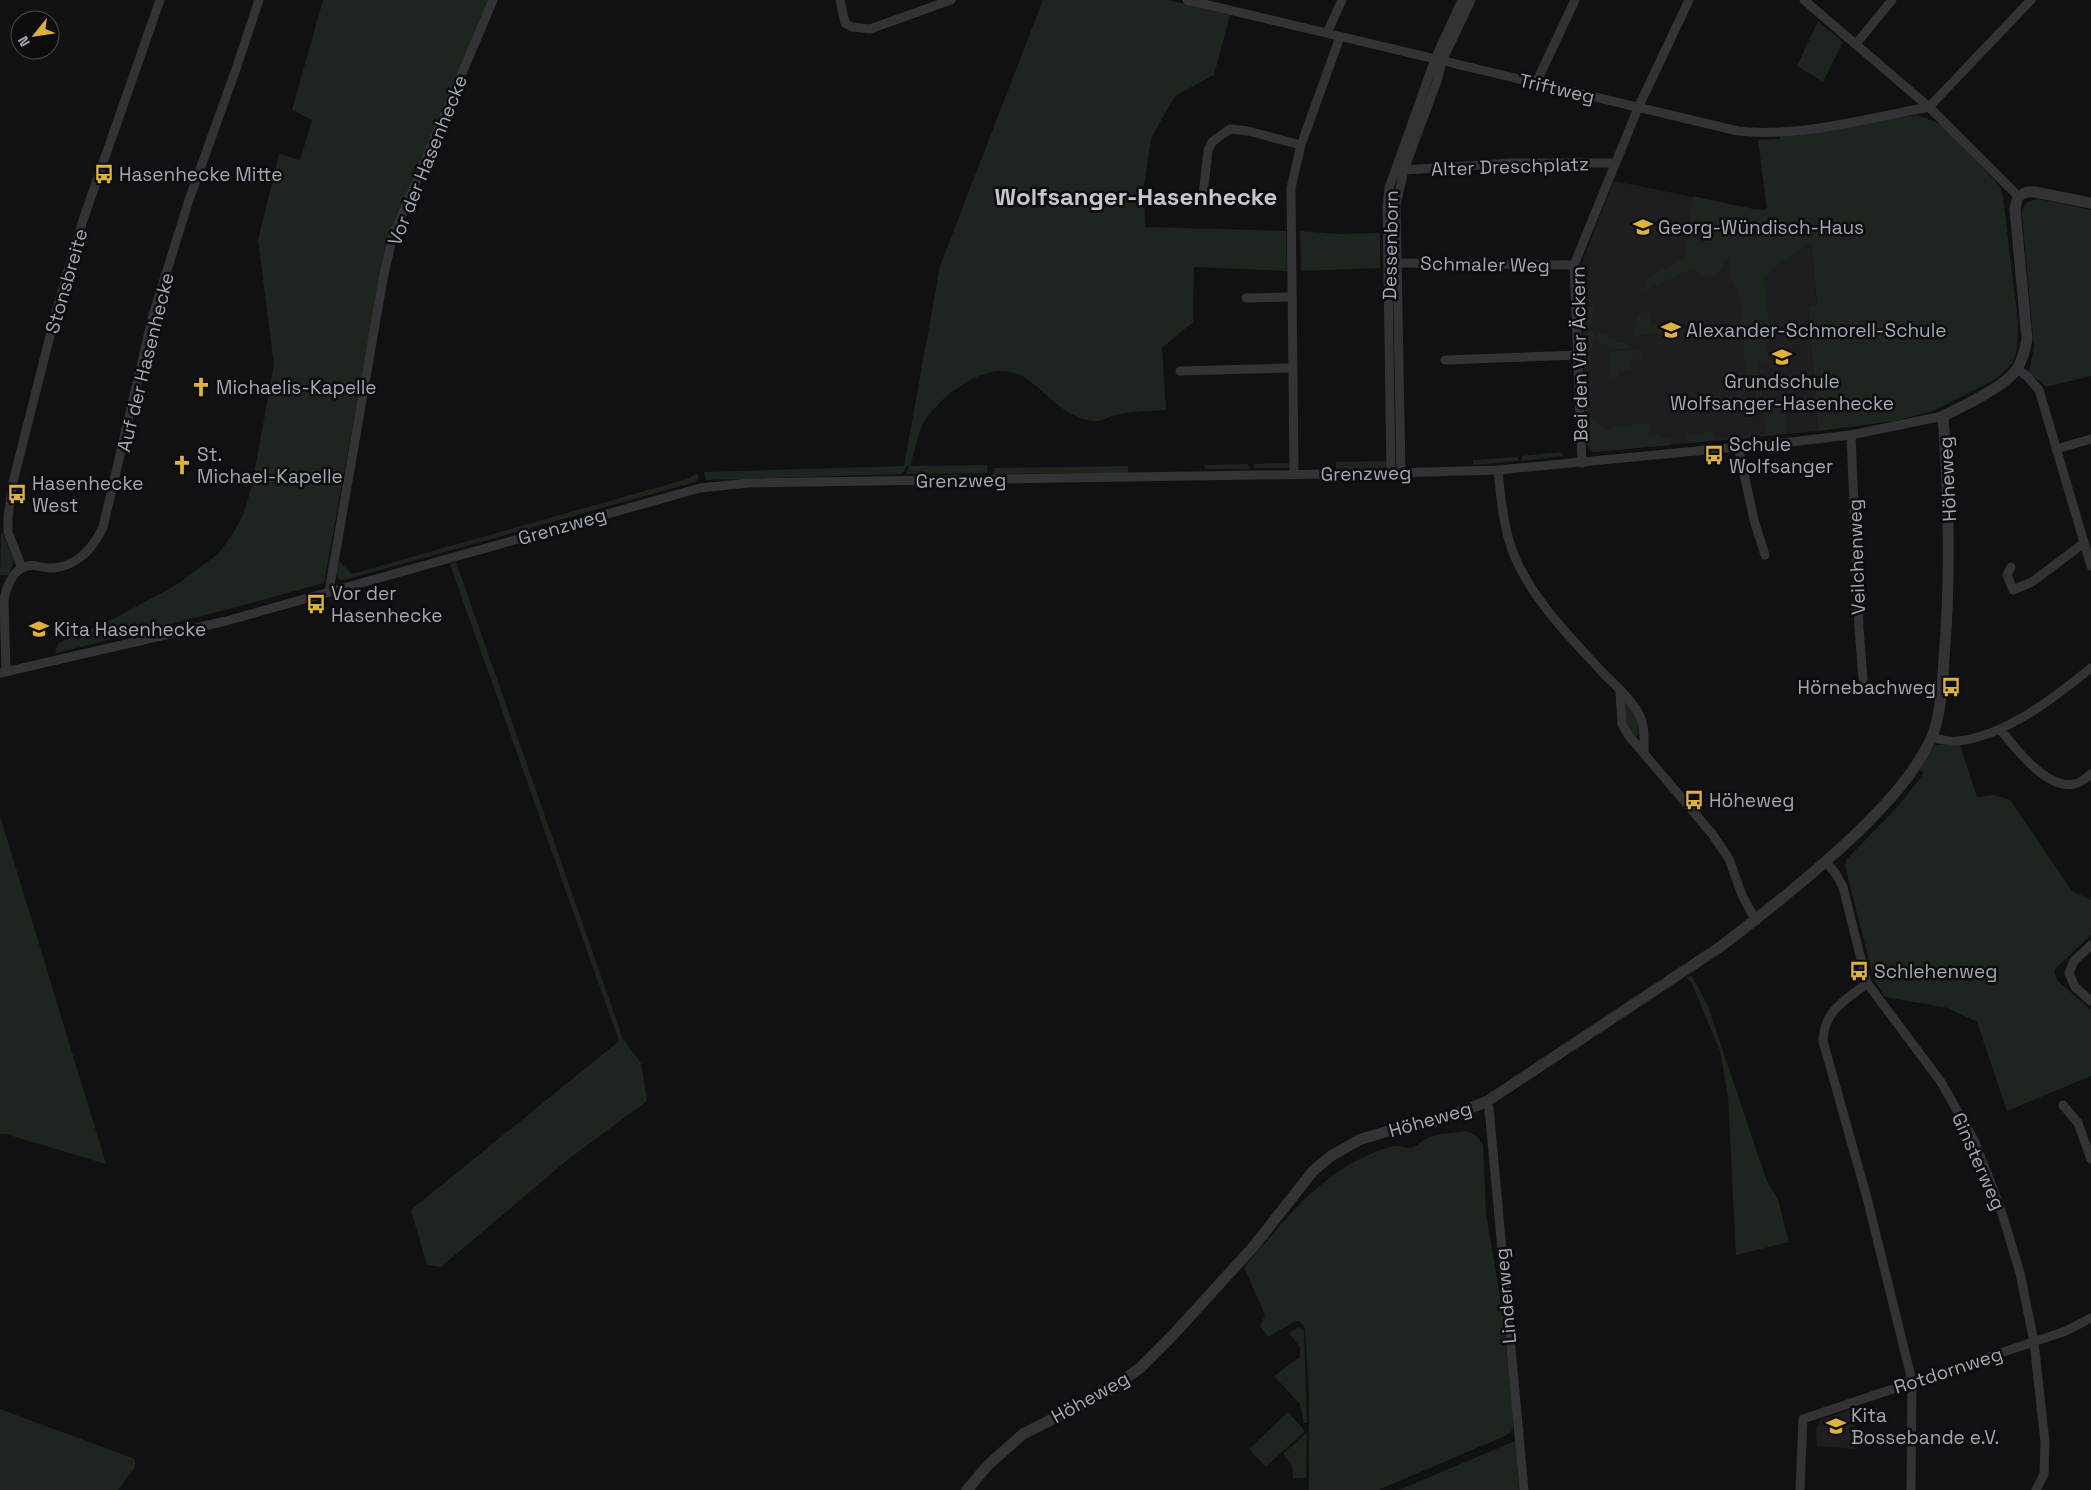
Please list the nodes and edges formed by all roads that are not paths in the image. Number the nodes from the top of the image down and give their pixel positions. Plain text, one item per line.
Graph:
1 (160, 0) edge
2 (259, 0) edge
3 (493, 0) edge
4 (840, 0) edge
5 (951, 0) edge
6 (1187, 0) edge
7 (1342, 0) edge
8 (1462, 0) edge
9 (1471, 0) edge
10 (1575, 0) edge
11 (1689, 0) edge
12 (1804, 0) edge
13 (1892, 0) edge
14 (2031, 0) edge
15 (1327, 33) junction
16 (1340, 36) junction
17 (1856, 44) junction
18 (1438, 60) junction
19 (1536, 83) junction
20 (1929, 107) junction
21 (1638, 108) junction
22 (1301, 145) junction
23 (1615, 163) junction
24 (1404, 170) junction
25 (1203, 195) dead end
26 (2018, 196) junction
27 (2091, 204) edge
28 (1396, 263) junction
29 (1574, 265) junction
30 (1292, 297) junction
31 (1246, 298) dead end
32 (1577, 356) junction
33 (1445, 360) dead end
34 (1292, 368) junction
35 (2017, 369) junction
36 (1180, 371) dead end
37 (1943, 416) junction
38 (1851, 435) junction
39 (2091, 439) edge
40 (1738, 446) junction
41 (2056, 449) junction
42 (1582, 463) junction
43 (1498, 470) junction
44 (1392, 473) junction
45 (1402, 473) junction
46 (1294, 474) junction
47 (2084, 543) junction
48 (1765, 555) dead end
49 (2091, 566) edge
50 (2011, 567) dead end
51 (22, 568) junction
52 (329, 591) junction
53 (2091, 668) edge
54 (3, 672) edge
55 (1863, 679) dead end
56 (1620, 692) junction
57 (2000, 729) junction
58 (1932, 738) junction
59 (1644, 752) junction
60 (2091, 774) edge
61 (1826, 862) junction
62 (1756, 921) junction
63 (2091, 945) edge
64 (1867, 983) junction
65 (2091, 1001) edge
66 (1486, 1102) junction
67 (2062, 1105) dead end
68 (2091, 1159) edge
69 (2091, 1318) edge
70 (2034, 1342) junction
71 (1912, 1381) junction
72 (967, 1490) edge
73 (1524, 1490) edge
74 (1800, 1490) edge
75 (1911, 1490) edge
76 (2036, 1490) edge

1 - 51 street, Stonsbreite
2 - 51 street, Auf der Hasenhecke
3 - 52 street, Vor der Hasenhecke
4 - 5 street
6 - 15 street, Triftweg
7 - 15 street
8 - 18 street, Dessenborn
9 - 18 street, Dessenborn
10 - 19 street
11 - 21 street, Bei den Vier Äckern
12 - 17 street
13 - 17 street
14 - 20 street
15 - 16 street, Triftweg
16 - 18 street, Triftweg
16 - 22 street
17 - 20 street
18 - 19 street, Triftweg
18 - 24 street, Dessenborn
18 - 44 street, Dessenborn
19 - 21 street, Triftweg
20 - 21 street, Triftweg
20 - 26 street
21 - 23 street, Bei den Vier Äckern
22 - 25 street
22 - 30 street
23 - 24 street, Alter Dreschplatz
23 - 29 street, Bei den Vier Äckern
24 - 28 street, Dessenborn
26 - 27 street
26 - 35 street
28 - 29 street, Schmaler Weg
28 - 45 street, Dessenborn
29 - 32 street, Bei den Vier Äckern
30 - 31 street
30 - 34 street
32 - 33 street
32 - 42 street, Bei den Vier Äckern
34 - 36 street
34 - 46 street
35 - 37 street, Höheweg
35 - 41 street
37 - 38 street, Grenzweg
37 - 58 street, Höheweg
38 - 40 street, Grenzweg
38 - 55 street, Veilchenweg
39 - 41 street
40 - 42 street, Grenzweg
40 - 48 street
41 - 47 street
42 - 43 street, Grenzweg
43 - 45 street, Grenzweg
43 - 56 street
44 - 45 street, Grenzweg
44 - 46 street, Grenzweg
46 - 52 street, Grenzweg
47 - 49 street
47 - 50 street
51 - 54 street
52 - 54 street, Grenzweg
53 - 57 street
56 - 59 street
56 - 59 street
57 - 58 street
57 - 60 street
58 - 61 street, Höheweg
59 - 62 street
61 - 62 street, Höheweg
61 - 64 street, Ginsterweg
62 - 66 street, Höheweg
63 - 65 street
64 - 70 street, Ginsterweg
64 - 71 street
66 - 72 street, Höheweg
66 - 73 street, Linderweg
67 - 68 street
69 - 70 street, Rotdornweg
70 - 71 street, Rotdornweg
70 - 76 street, Ginsterweg
71 - 74 street, Rotdornweg
71 - 75 street

